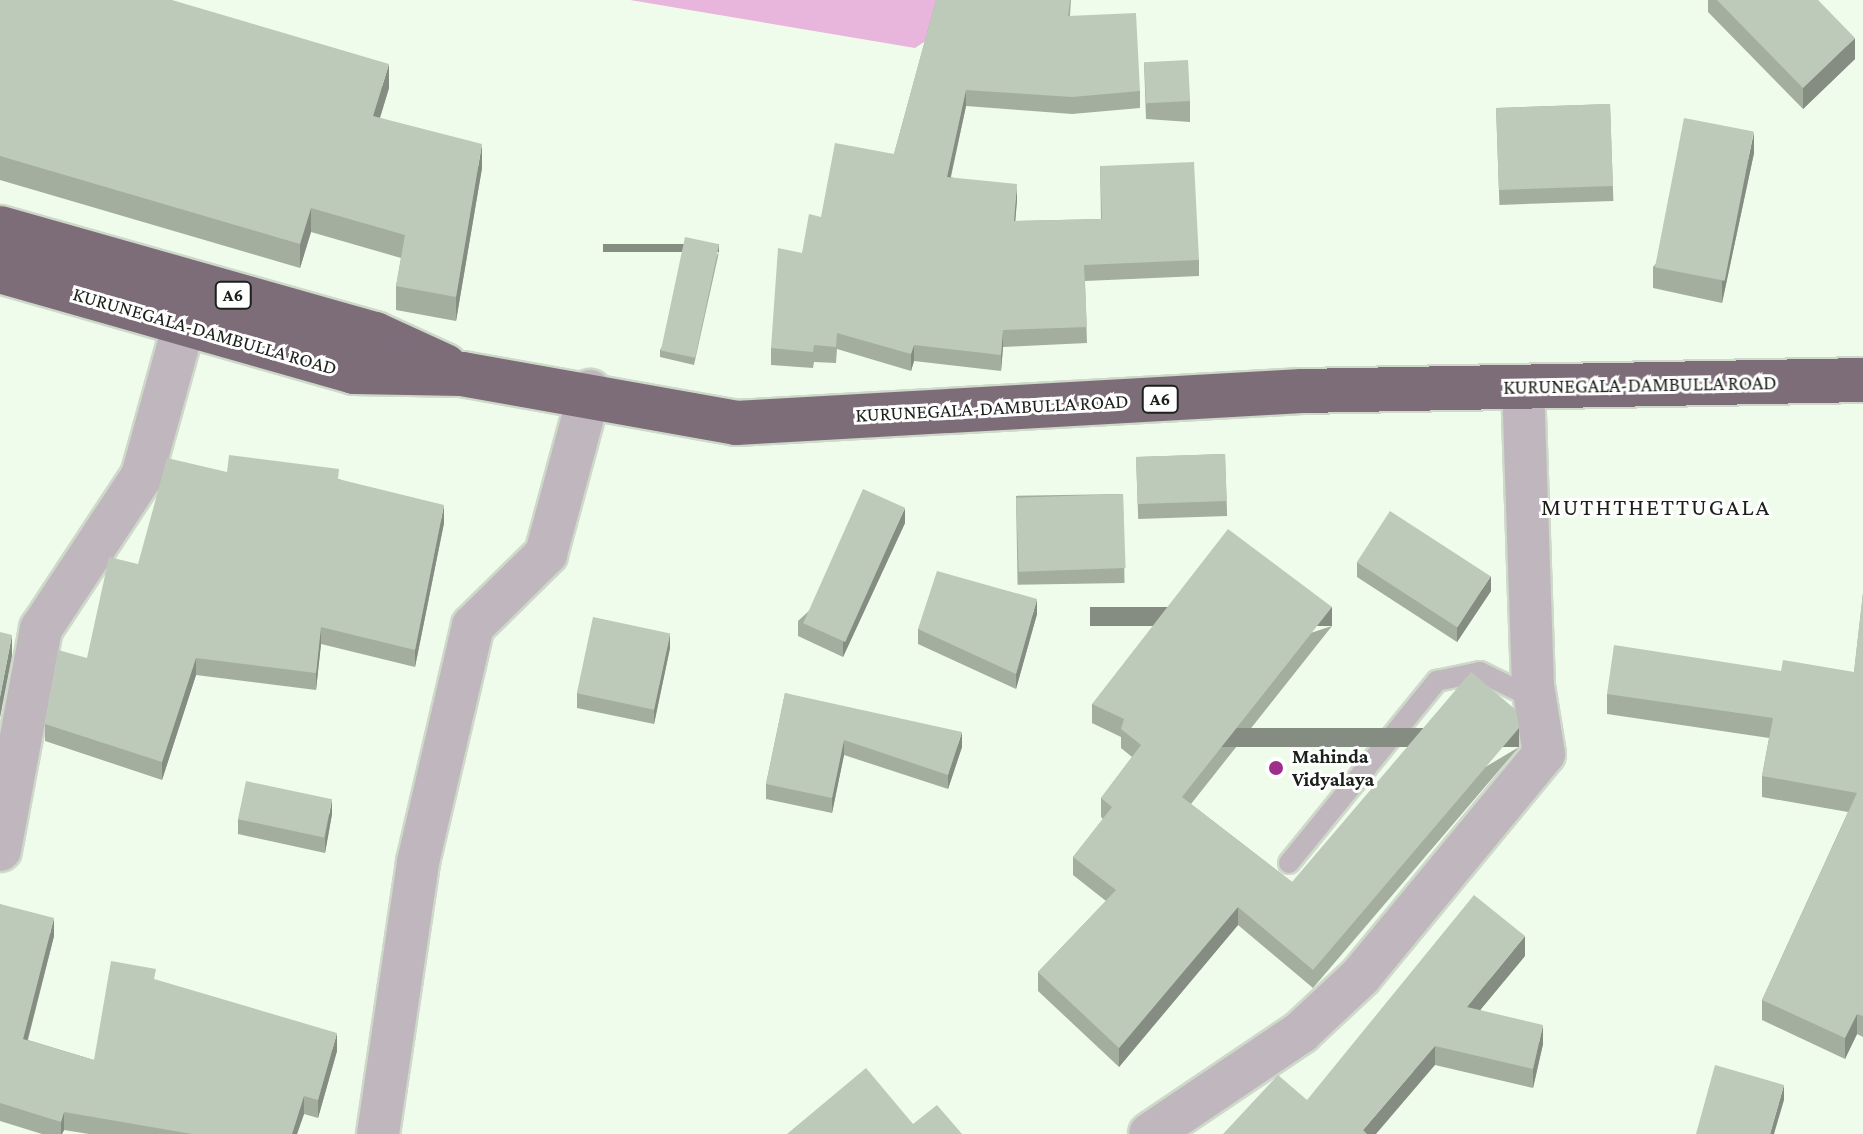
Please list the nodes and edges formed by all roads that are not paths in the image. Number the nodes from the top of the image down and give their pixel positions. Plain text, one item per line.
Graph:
1 (0, 228) edge
2 (0, 271) edge
3 (184, 325) junction
4 (462, 374) junction
5 (1863, 380) edge
6 (1523, 388) junction
7 (590, 391) junction
8 (1533, 686) junction
9 (0, 850) edge
10 (1289, 863) dead end
11 (378, 1134) edge
12 (1150, 1134) edge

1 - 4 highway, KURUNEGALA-DAMBULLA ROAD / A6
2 - 3 highway, KURUNEGALA-DAMBULLA ROAD / A6
3 - 4 highway, KURUNEGALA-DAMBULLA ROAD / A6
3 - 9 street
4 - 7 highway, KURUNEGALA-DAMBULLA ROAD / A6
5 - 6 highway, KURUNEGALA-DAMBULLA ROAD / A6
6 - 7 highway, KURUNEGALA-DAMBULLA ROAD / A6
6 - 8 street
7 - 11 street
8 - 10 lane
8 - 12 street

